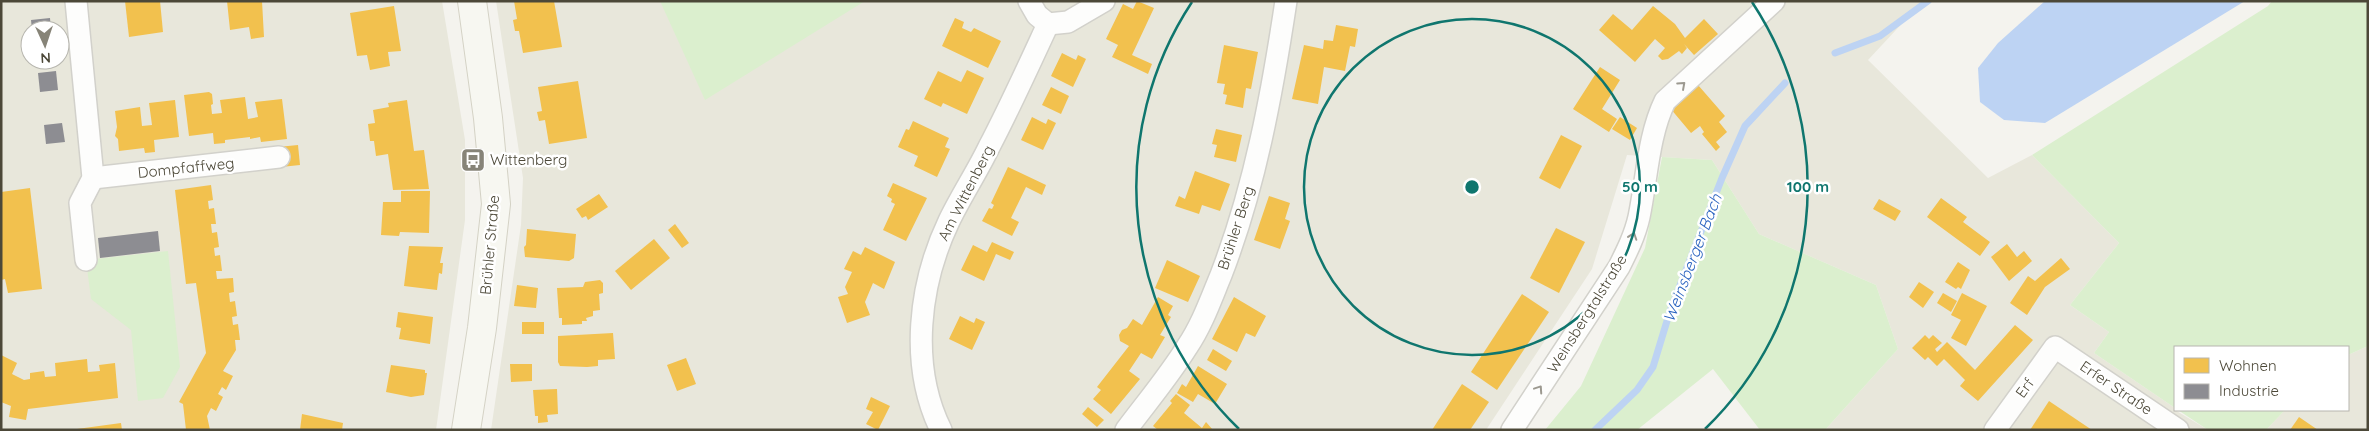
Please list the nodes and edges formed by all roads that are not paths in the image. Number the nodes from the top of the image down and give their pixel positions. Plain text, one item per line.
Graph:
1 (76, 1) edge
2 (472, 1) edge
3 (1029, 1) edge
4 (1104, 1) edge
5 (1286, 1) edge
6 (1774, 1) edge
7 (1048, 24) junction
8 (279, 157) dead end
9 (93, 178) junction
10 (86, 260) dead end
11 (2055, 347) joint
12 (466, 430) edge
13 (941, 430) edge
14 (1126, 430) edge
15 (1512, 430) edge
16 (1995, 430) edge
17 (2178, 430) edge

1 - 9 street
2 - 12 main road, Brühler Straße
3 - 7 street
4 - 7 street
5 - 14 street, Brühler Berg
15 -> 6 street, Weinsbergtalstraße
7 - 13 street, Am Wittenberg
8 - 9 street, Dompfaffweg
9 - 10 street
11 - 16 street, Erf
11 - 17 street, Erfer Straße

